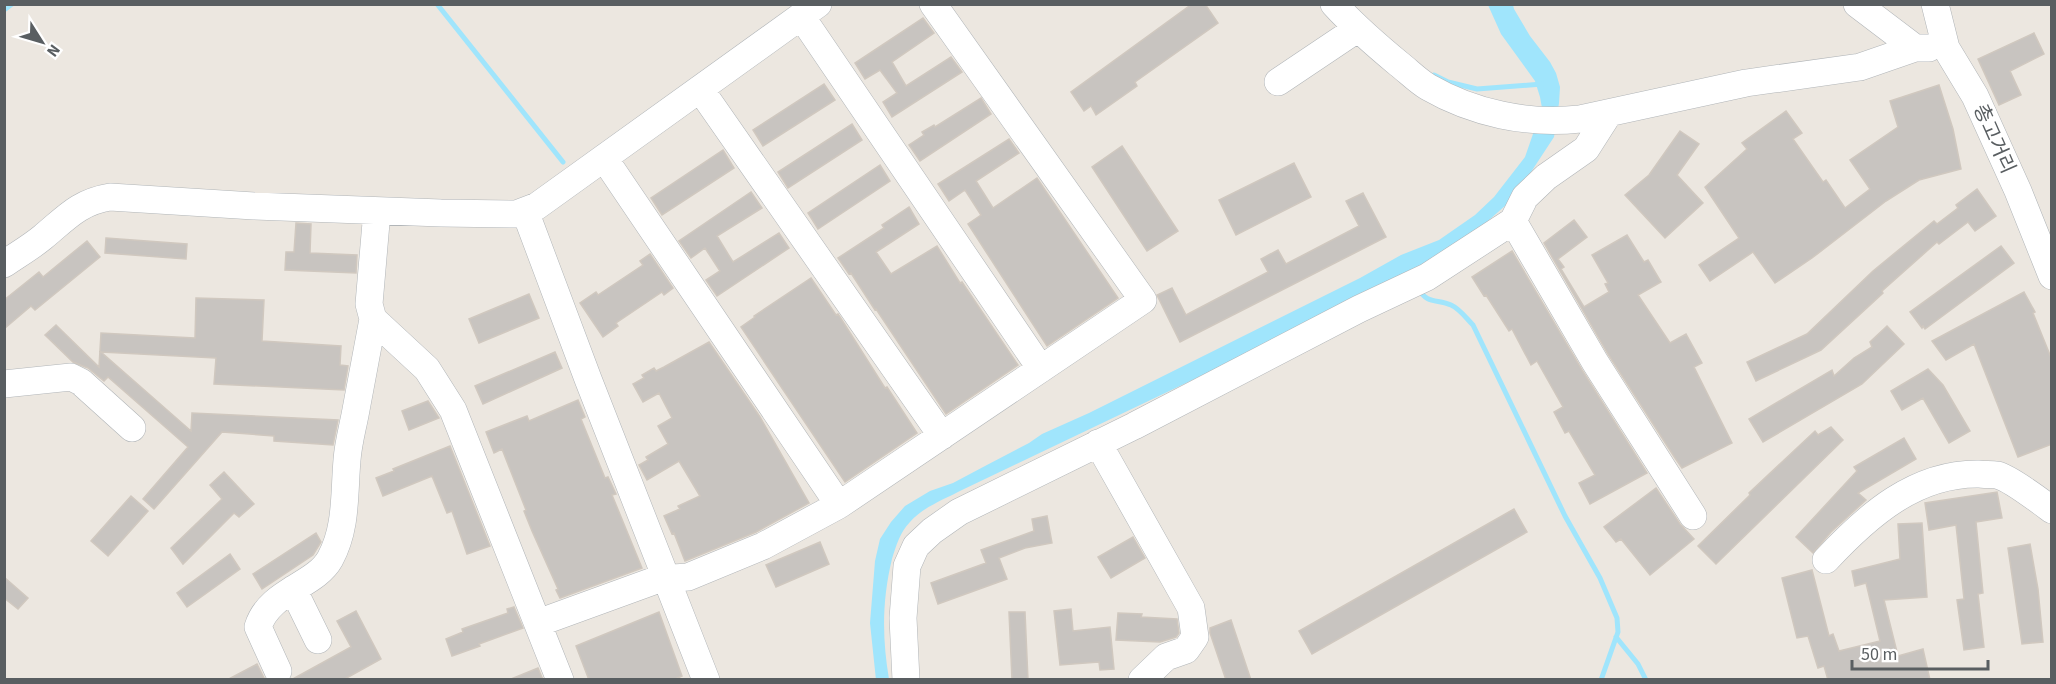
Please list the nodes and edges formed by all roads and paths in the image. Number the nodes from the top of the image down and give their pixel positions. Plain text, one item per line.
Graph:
1 (933, 4) edge
2 (1334, 4) edge
3 (1857, 4) edge
4 (1935, 4) edge
5 (810, 10) edge
6 (1357, 29) junction
7 (1915, 48) junction
8 (1946, 48) junction
9 (1278, 82) dead end
10 (700, 89) junction
11 (1609, 113) junction
12 (604, 158) junction
13 (377, 211) junction
14 (525, 211) junction
15 (1513, 221) junction
16 (4, 264) edge
17 (2052, 276) edge
18 (373, 320) junction
19 (1041, 369) junction
20 (4, 384) edge
21 (132, 428) dead end
22 (942, 436) junction
23 (1098, 443) junction
24 (839, 505) junction
25 (2052, 510) edge
26 (1693, 516) dead end
27 (1826, 560) dead end
28 (669, 579) junction
29 (292, 590) junction
30 (538, 623) junction
31 (318, 640) dead end
32 (278, 671) dead end
33 (560, 680) edge
34 (706, 680) edge
35 (906, 680) edge
36 (1142, 680) edge

1 - 19 street
2 - 6 street
3 - 7 street
4 - 8 street, 총고거리
5 - 10 street
5 - 19 street
6 - 9 street
6 - 11 street
7 - 8 street
7 - 11 street
8 - 17 street, 총고거리
10 - 12 street
10 - 22 street
11 - 15 street
12 - 14 street
12 - 24 street
13 - 14 street
13 - 16 street
13 - 18 street
14 - 28 street
15 - 23 street
15 - 26 street
18 - 29 street
18 - 30 street
19 - 22 street
20 - 21 street
22 - 24 street
23 - 35 street
23 - 36 street
24 - 28 street
25 - 27 street
28 - 30 street
28 - 34 street
29 - 31 street
29 - 32 street
30 - 33 street

